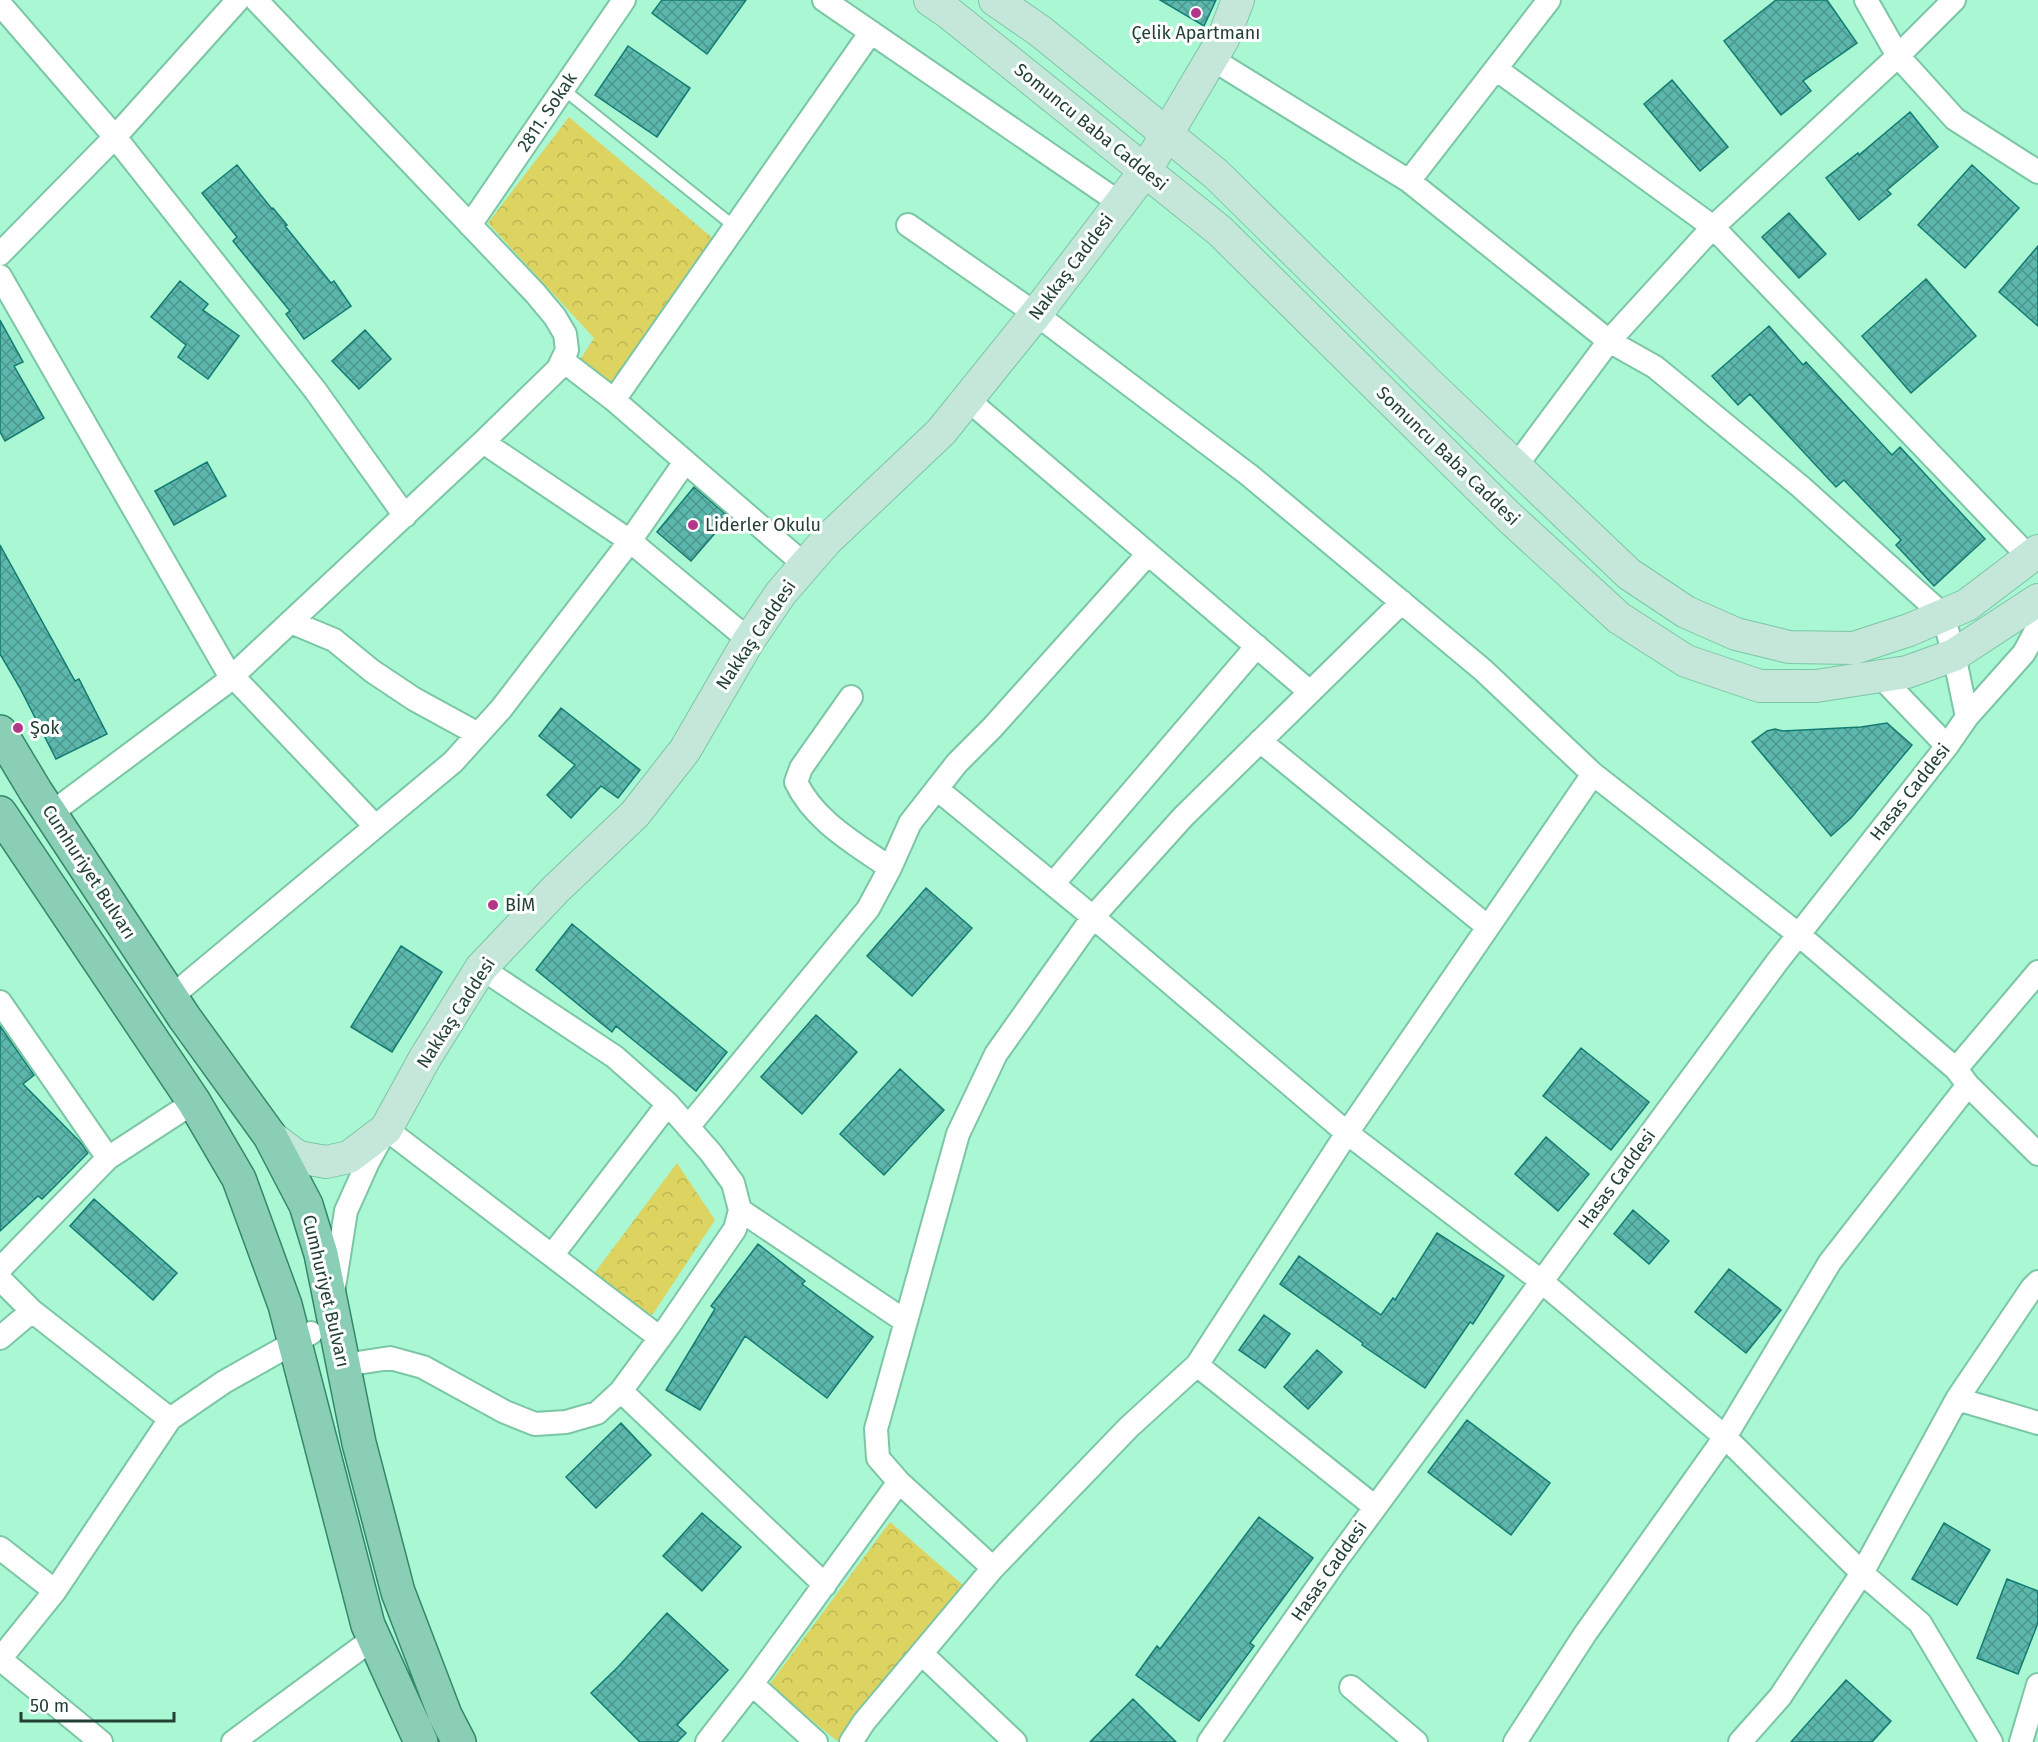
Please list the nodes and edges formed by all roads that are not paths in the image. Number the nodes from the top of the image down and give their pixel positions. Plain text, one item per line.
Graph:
1 (238, 0) edge
2 (256, 0) edge
3 (624, 0) edge
4 (824, 0) edge
5 (930, 0) edge
6 (995, 0) edge
7 (1238, 0) edge
8 (1549, 0) edge
9 (1866, 0) edge
10 (1954, 0) edge
11 (0, 4) edge
12 (871, 32) junction
13 (1898, 56) junction
14 (1212, 59) junction
15 (1496, 69) junction
16 (563, 89) junction
17 (1168, 135) junction
18 (115, 137) junction
19 (1145, 171) junction
20 (2038, 172) edge
21 (1409, 181) junction
22 (1120, 203) junction
23 (470, 225) junction
24 (908, 225) dead end
25 (1713, 226) junction
26 (735, 227) junction
27 (0, 254) edge
28 (0, 276) edge
29 (1036, 314) junction
30 (1609, 341) junction
31 (562, 360) junction
32 (967, 399) junction
33 (614, 400) junction
34 (483, 442) junction
35 (685, 462) junction
36 (1516, 466) junction
37 (405, 516) junction
38 (630, 541) junction
39 (1148, 554) junction
40 (2034, 554) edge
41 (805, 565) junction
42 (2038, 600) edge
43 (1402, 602) junction
44 (1943, 615) junction
45 (291, 621) junction
46 (2038, 627) edge
47 (749, 640) junction
48 (1257, 646) junction
49 (1954, 655) junction
50 (232, 676) junction
51 (1880, 676) junction
52 (1310, 692) junction
53 (851, 697) dead end
54 (1967, 717) junction
55 (0, 732) edge
56 (478, 734) junction
57 (1260, 741) junction
58 (1947, 746) junction
59 (1593, 774) junction
60 (937, 789) junction
61 (50, 814) junction
62 (2, 823) edge
63 (375, 826) junction
64 (890, 868) junction
65 (1053, 884) junction
66 (1093, 917) junction
67 (1488, 927) junction
68 (1798, 934) junction
69 (481, 968) junction
70 (2038, 972) edge
71 (171, 998) junction
72 (0, 1002) edge
73 (1962, 1077) junction
74 (194, 1102) junction
75 (668, 1104) junction
76 (688, 1127) junction
77 (386, 1130) junction
78 (1347, 1133) junction
79 (270, 1136) junction
80 (2038, 1154) edge
81 (108, 1158) junction
82 (298, 1191) junction
83 (248, 1203) junction
84 (740, 1210) junction
85 (553, 1254) junction
86 (0, 1269) edge
87 (0, 1279) edge
88 (1541, 1281) junction
89 (2038, 1282) edge
90 (32, 1311) junction
91 (905, 1322) junction
92 (318, 1323) junction
93 (0, 1338) edge
94 (660, 1338) junction
95 (344, 1365) junction
96 (1197, 1365) junction
97 (621, 1391) junction
98 (1957, 1399) junction
99 (170, 1419) junction
100 (2038, 1423) edge
101 (1725, 1437) junction
102 (900, 1482) junction
103 (1375, 1507) junction
104 (0, 1548) edge
105 (993, 1568) junction
106 (1862, 1573) junction
107 (825, 1585) junction
108 (55, 1591) junction
109 (374, 1638) junction
110 (922, 1654) junction
111 (0, 1659) edge
112 (752, 1684) junction
113 (2038, 1685) edge
114 (1352, 1687) dead end
115 (102, 1742) edge
116 (233, 1742) edge
117 (422, 1742) edge
118 (459, 1742) edge
119 (707, 1742) edge
120 (816, 1742) edge
121 (851, 1742) edge
122 (1016, 1742) edge
123 (1209, 1742) edge
124 (1416, 1742) edge
125 (1515, 1742) edge
126 (1740, 1742) edge
127 (1991, 1742) edge
128 (2021, 1742) edge

1 - 18 street
2 - 23 street
3 - 16 street, 2811. Sokak
4 - 12 street
5 - 19 main road, Somuncu Baba Caddesi
6 - 17 main road
7 - 14 main road, Nakkaş Caddesi
8 - 15 street
9 - 13 street
10 - 13 street
11 - 18 street
12 - 22 street
12 - 26 street
13 - 20 street
13 - 25 street
14 - 17 main road, Nakkaş Caddesi
14 - 21 street
15 - 21 street
15 - 25 street
16 - 23 street, 2811. Sokak
16 - 26 lane
17 - 19 main road, Nakkaş Caddesi
17 - 36 main road
18 - 27 street
18 - 37 street
19 - 22 main road, Nakkaş Caddesi
19 - 51 main road, Somuncu Baba Caddesi
21 - 30 street
22 - 29 main road, Nakkaş Caddesi
23 - 31 street
24 - 29 street
25 - 30 street
25 - 40 street
26 - 33 street
28 - 50 street
29 - 32 main road, Nakkaş Caddesi
29 - 43 street
30 - 36 street
30 - 44 street
31 - 33 street
31 - 34 street
32 - 39 street
32 - 41 main road, Nakkaş Caddesi
33 - 35 street
34 - 37 street
34 - 38 street
35 - 38 street
35 - 41 street
36 - 44 main road
37 - 45 street
38 - 47 street
38 - 56 street
39 - 48 street
39 - 60 street
40 - 44 main road
41 - 47 main road, Nakkaş Caddesi
42 - 49 main road, Somuncu Baba Caddesi
43 - 52 street
43 - 59 street
44 - 49 street
45 - 50 street
45 - 56 street
46 - 54 street, Hasas Caddesi
47 - 69 main road, Nakkaş Caddesi
48 - 52 street
48 - 65 street
49 - 51 main road, Somuncu Baba Caddesi
49 - 54 street
50 - 61 street
50 - 63 street
51 - 58 street
52 - 57 street
53 - 64 street
54 - 58 street, Hasas Caddesi
55 - 61 main road, Cumhuriyet Bulvarı
56 - 63 street
57 - 66 street
57 - 67 street
58 - 68 street, Hasas Caddesi
59 - 67 street
59 - 68 street
60 - 64 street
60 - 65 street
61 - 71 main road, Cumhuriyet Bulvarı
62 - 74 main road, Cumhuriyet Bulvarı
63 - 71 street
64 - 76 street
65 - 66 street
66 - 78 street
66 - 91 street
67 - 78 street
68 - 73 street
68 - 88 street, Hasas Caddesi
69 - 75 street
69 - 77 main road, Nakkaş Caddesi
70 - 73 street
71 - 79 main road, Cumhuriyet Bulvarı
72 - 81 street
73 - 80 street
73 - 101 street
74 - 81 street
74 - 83 main road, Cumhuriyet Bulvarı
75 - 76 street
75 - 85 street
76 - 84 street
77 - 79 main road
77 - 85 street
77 - 92 street
78 - 88 street
78 - 96 street
79 - 82 main road, Cumhuriyet Bulvarı
81 - 86 street
82 - 83 main road
82 - 92 main road, Cumhuriyet Bulvarı
83 - 92 main road, Cumhuriyet Bulvarı
84 - 91 street
84 - 94 street
85 - 94 street
87 - 90 street
88 - 101 street
88 - 103 street, Hasas Caddesi
89 - 98 street
90 - 93 street
90 - 99 street
91 - 102 street
92 - 95 main road, Cumhuriyet Bulvarı
92 - 99 street
92 - 109 main road, Cumhuriyet Bulvarı
94 - 97 street
95 - 97 street
95 - 118 main road, Cumhuriyet Bulvarı
96 - 103 street
96 - 105 street
97 - 107 street
98 - 100 street
98 - 106 street
99 - 108 street
101 - 106 street
101 - 125 street
102 - 105 street
102 - 107 street
103 - 123 street, Hasas Caddesi
104 - 108 street
105 - 110 street
106 - 126 street
106 - 127 street
107 - 112 street
108 - 111 street
109 - 116 street
109 - 117 main road, Cumhuriyet Bulvarı
110 - 121 street
110 - 122 street
111 - 115 street
112 - 119 street
112 - 120 street
113 - 128 street
114 - 124 street

